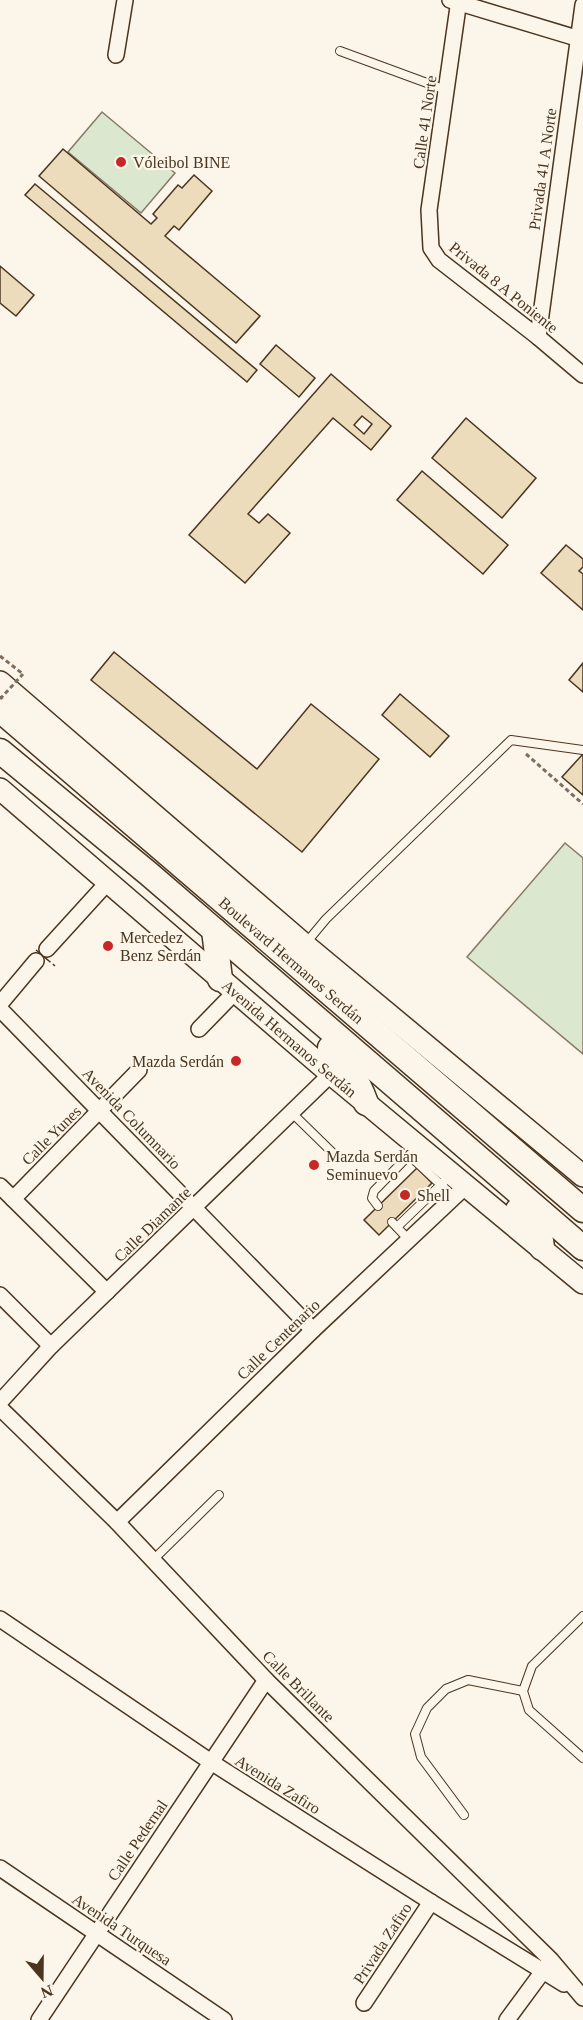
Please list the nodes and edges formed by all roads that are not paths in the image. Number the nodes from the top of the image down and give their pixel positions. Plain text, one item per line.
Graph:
1 (125, 0) edge
2 (456, 1) edge
3 (583, 5) edge
4 (580, 39) edge
5 (340, 51) dead end
6 (116, 55) dead end
7 (446, 90) junction
8 (431, 248) joint
9 (538, 337) junction
10 (583, 375) edge
11 (0, 682) edge
12 (0, 710) edge
13 (583, 750) edge
14 (0, 751) edge
15 (0, 789) edge
16 (108, 882) junction
17 (214, 930) junction
18 (305, 945) junction
19 (47, 949) dead end
20 (36, 961) dead end
21 (227, 985) junction
22 (0, 1004) edge
23 (0, 1009) edge
24 (312, 1014) junction
25 (200, 1029) dead end
26 (139, 1070) dead end
27 (331, 1074) junction
28 (366, 1103) junction
29 (100, 1112) junction
30 (292, 1113) junction
31 (414, 1150) junction
32 (337, 1157) dead end
33 (478, 1157) junction
34 (583, 1176) edge
35 (454, 1185) junction
36 (0, 1186) edge
37 (13, 1199) junction
38 (378, 1206) dead end
39 (194, 1208) junction
40 (583, 1210) edge
41 (409, 1240) junction
42 (542, 1248) junction
43 (583, 1248) edge
44 (583, 1283) edge
45 (107, 1292) junction
46 (0, 1294) edge
47 (313, 1330) junction
48 (51, 1346) junction
49 (0, 1402) edge
50 (0, 1408) edge
51 (219, 1495) dead end
52 (117, 1522) junction
53 (153, 1560) junction
54 (583, 1616) edge
55 (0, 1619) edge
56 (266, 1680) junction
57 (523, 1691) junction
58 (583, 1758) edge
59 (211, 1762) junction
60 (464, 1815) dead end
61 (0, 1868) edge
62 (430, 1902) junction
63 (97, 1933) junction
64 (547, 1966) junction
65 (578, 1993) edge
66 (364, 2003) dead end
67 (39, 2020) edge
68 (224, 2020) edge
69 (507, 2020) edge

1 - 6 street
2 - 4 street
2 - 7 street, Calle 41 Norte
3 - 4 street, Privada 41 A Norte
4 - 9 street, Privada 41 A Norte
5 - 7 lane
7 - 8 street, Calle 41 Norte
8 - 9 street, Privada 8 A Poniente
9 - 10 street, Privada 8 A Poniente
11 - 18 main road
12 - 40 main road, Boulevard Hermanos Serdán
13 - 18 lane
14 - 17 main road, Boulevard Hermanos Serdán
15 - 16 main road, Avenida Hermanos Serdán
16 - 19 street
16 - 21 main road, Avenida Hermanos Serdán
17 - 21 main road
17 - 24 main road, Boulevard Hermanos Serdán
18 - 34 main road
20 - 22 street
21 - 25 street
21 - 27 main road, Avenida Hermanos Serdán
23 - 29 street, Avenida Columnario
24 - 28 main road
24 - 33 main road, Boulevard Hermanos Serdán
26 - 29 street, Calle Yunes
27 - 28 main road, Avenida Hermanos Serdán
27 - 30 street, Calle Diamante
28 - 31 main road, Avenida Hermanos Serdán
29 - 37 street, Calle Yunes
29 - 39 street, Avenida Columnario
30 - 32 lane
30 - 39 street, Calle Diamante
31 - 35 main road, Avenida Hermanos Serdán
31 - 38 lane
33 - 42 main road
33 - 43 main road, Boulevard Hermanos Serdán
35 - 41 street, Calle Centenario
35 - 41 lane
35 - 42 main road, Avenida Hermanos Serdán
36 - 37 street
37 - 45 street
39 - 45 street, Calle Diamante
39 - 47 street, Avenida Columnario
41 - 47 street, Calle Centenario
42 - 44 main road, Avenida Hermanos Serdán
45 - 48 street, Calle Diamante
46 - 48 street
47 - 52 street, Calle Centenario
48 - 49 street, Calle Diamante
50 - 52 street, Calle Brillante
51 - 53 lane
52 - 53 street, Calle Brillante
53 - 56 street, Calle Brillante
54 - 57 lane
55 - 59 street, Avenida Zafiro
56 - 59 street, Calle Pedernal
56 - 64 street, Calle Brillante
57 - 58 lane
57 - 60 lane
59 - 62 street, Avenida Zafiro
59 - 63 street, Calle Pedernal
61 - 63 street, Avenida Turquesa
62 - 64 street, Avenida Zafiro
62 - 66 street, Privada Zafiro
63 - 67 street, Calle Pedernal
63 - 68 street, Avenida Turquesa
64 - 65 street, Calle Brillante
64 - 69 street

